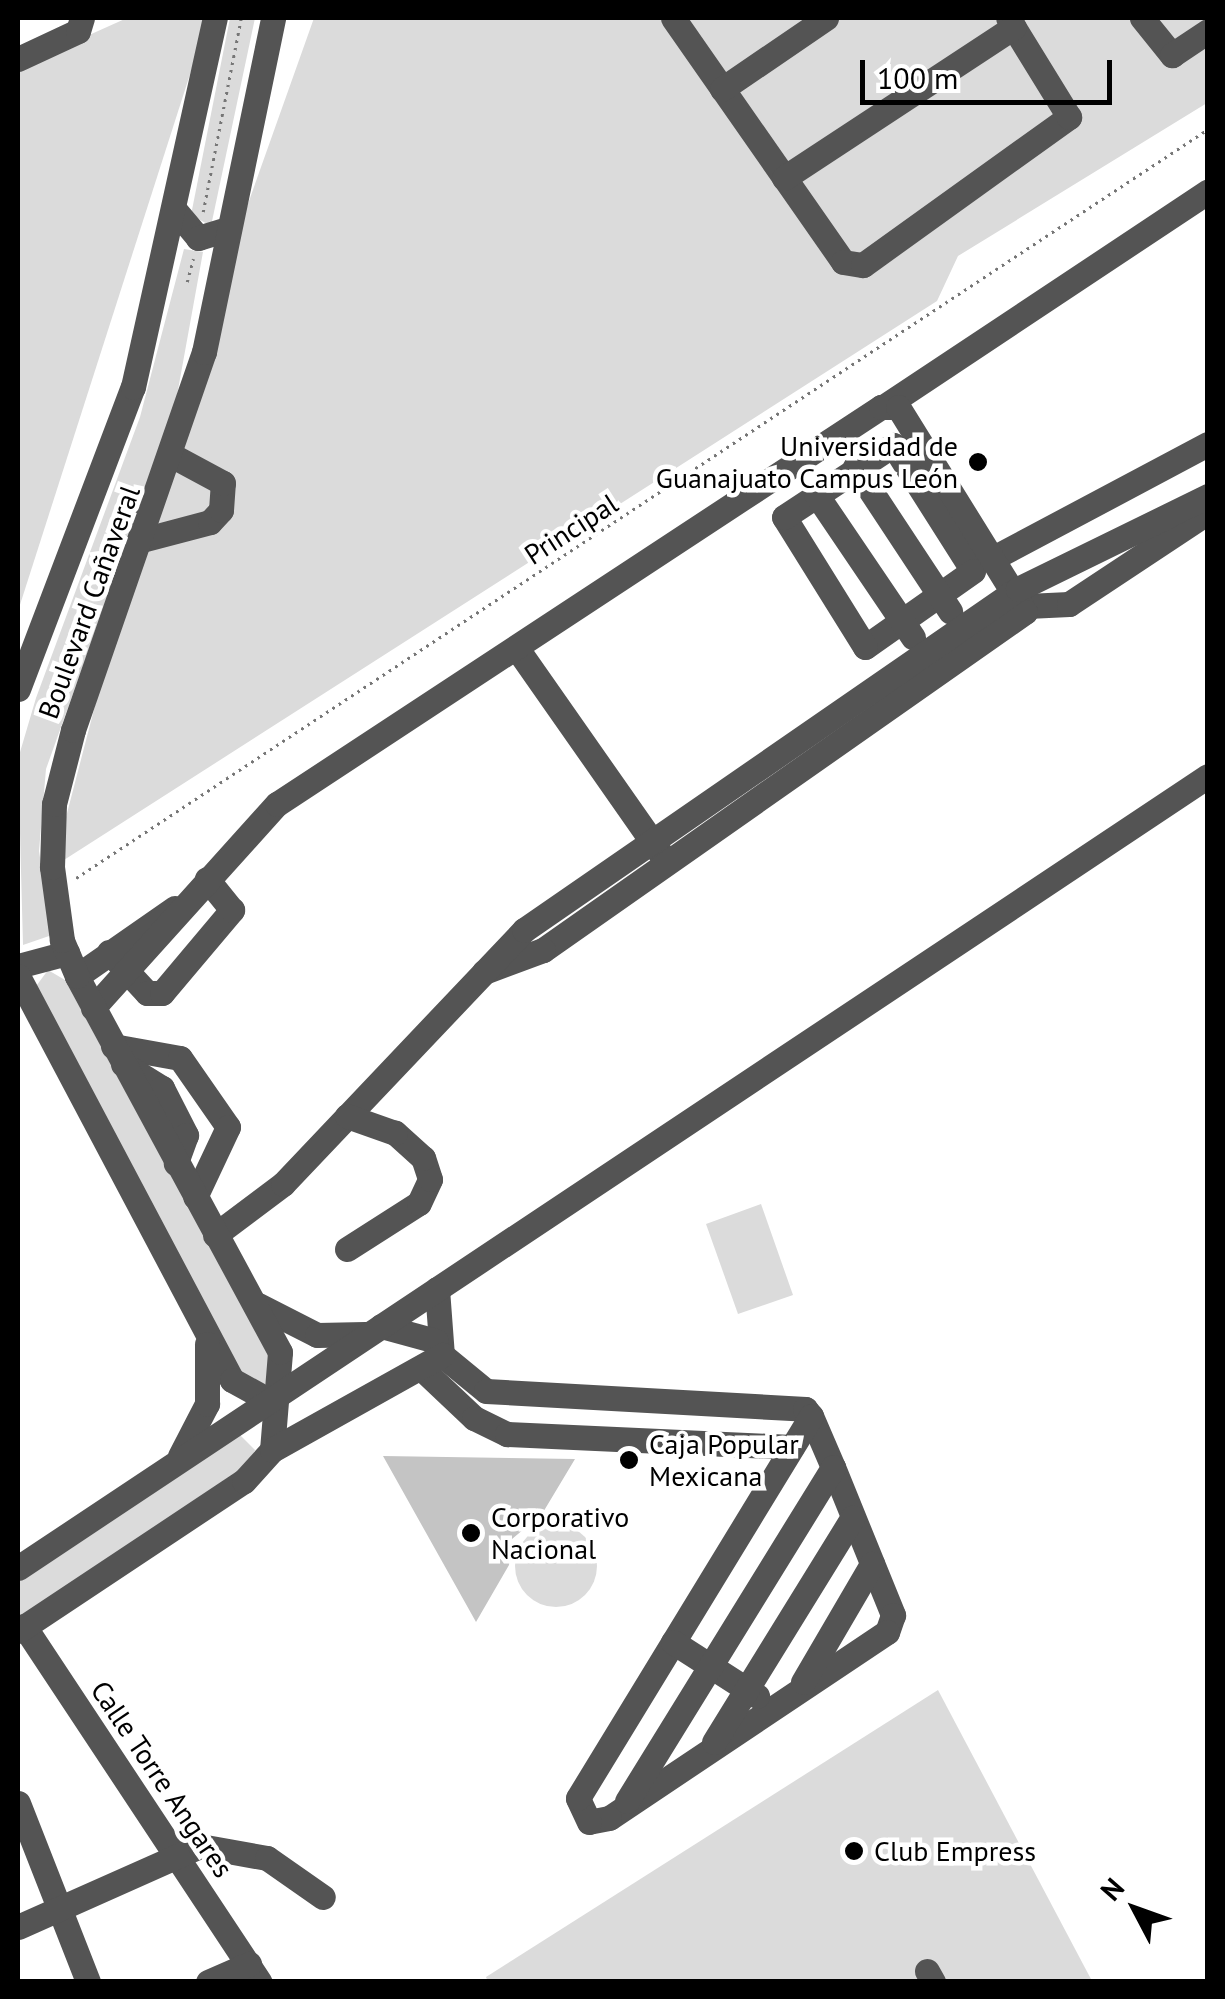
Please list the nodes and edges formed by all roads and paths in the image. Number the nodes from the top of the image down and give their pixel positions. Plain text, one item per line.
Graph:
1 (82, 18) edge
2 (215, 18) edge
3 (241, 18) edge
4 (673, 18) edge
5 (826, 18) edge
6 (1142, 18) edge
7 (277, 20) edge
8 (1011, 22) edge
9 (1208, 31) edge
10 (18, 59) edge
11 (722, 89) junction
12 (1208, 129) edge
13 (784, 178) junction
14 (1208, 191) edge
15 (174, 209) junction
16 (227, 229) junction
17 (198, 238) junction
18 (188, 282) dead end
19 (888, 404) junction
20 (1208, 444) edge
21 (174, 456) junction
22 (855, 467) junction
23 (816, 494) junction
24 (1208, 496) edge
25 (1208, 512) edge
26 (142, 540) junction
27 (996, 556) junction
28 (1022, 597) junction
29 (941, 599) junction
30 (904, 624) junction
31 (968, 638) junction
32 (518, 650) junction
33 (932, 664) junction
34 (18, 689) edge
35 (1208, 776) edge
36 (652, 842) junction
37 (668, 864) junction
38 (207, 879) junction
39 (54, 892) junction
40 (118, 962) junction
41 (72, 965) junction
42 (18, 966) edge
43 (484, 972) junction
44 (18, 976) edge
45 (93, 1008) junction
46 (118, 1055) junction
47 (347, 1116) junction
48 (205, 1217) junction
49 (347, 1248) dead end
50 (437, 1289) junction
51 (248, 1296) junction
52 (203, 1329) junction
53 (375, 1330) junction
54 (433, 1354) junction
55 (496, 1394) junction
56 (665, 1401) junction
57 (272, 1402) junction
58 (811, 1416) junction
59 (488, 1427) junction
60 (664, 1441) junction
61 (792, 1447) junction
62 (272, 1450) junction
63 (833, 1467) junction
64 (169, 1468) junction
65 (853, 1517) junction
66 (872, 1564) junction
67 (18, 1568) edge
68 (21, 1629) edge
69 (674, 1642) junction
70 (710, 1666) junction
71 (747, 1689) junction
72 (798, 1690) junction
73 (774, 1707) junction
74 (709, 1751) junction
75 (18, 1803) edge
76 (622, 1810) junction
77 (178, 1858) junction
78 (323, 1897) dead end
79 (59, 1909) junction
80 (18, 1927) edge
81 (254, 1973) edge
82 (88, 1982) edge
83 (208, 1982) edge

1 - 10 street
2 - 15 street, Boulevard Cañaveral
3 - 17 path
4 - 11 street
5 - 11 street
6 - 9 street
7 - 16 street, Boulevard Cañaveral
8 - 13 street
8 - 13 street
11 - 13 street
12 - 39 path, Principal
14 - 19 street
15 - 17 street
15 - 34 street, Boulevard Cañaveral
16 - 17 street
16 - 21 street, Boulevard Cañaveral
17 - 18 path
19 - 27 street
19 - 32 street
20 - 27 street
21 - 26 street, Boulevard Cañaveral
21 - 26 street
22 - 23 street
22 - 29 street
22 - 29 street
23 - 30 street
23 - 30 street
24 - 28 street
25 - 28 street
26 - 39 street, Boulevard Cañaveral
27 - 28 street
28 - 31 street
29 - 30 street
29 - 31 street
30 - 33 street
31 - 33 street
32 - 36 street
32 - 38 street
33 - 36 street
33 - 37 street
35 - 50 street
36 - 37 street
36 - 43 street
37 - 43 street
38 - 40 street
38 - 40 street
39 - 41 street, Boulevard Cañaveral
40 - 41 street
40 - 45 street
41 - 42 street
41 - 45 street, Boulevard Cañaveral
43 - 47 street
44 - 52 street
45 - 46 street, Boulevard Cañaveral
46 - 48 street, Boulevard Cañaveral
46 - 48 street
47 - 48 street
47 - 49 street
48 - 51 street, Boulevard Cañaveral
50 - 53 street
50 - 54 street
51 - 53 street
51 - 57 street, Boulevard Cañaveral
52 - 57 street
52 - 64 street
53 - 54 street
53 - 57 street
54 - 55 street
54 - 59 street
54 - 62 street
55 - 56 street
55 - 59 street
56 - 58 street
56 - 60 street
57 - 62 street, Boulevard Cañaveral
57 - 64 street
58 - 61 street
58 - 63 street
59 - 60 street
60 - 61 street
61 - 69 street
62 - 68 street
63 - 65 street
63 - 70 street
64 - 67 street
65 - 66 street
65 - 71 street
66 - 72 street
66 - 72 street
68 - 77 street, Calle Torre Angares
69 - 70 street
69 - 76 street
70 - 71 street
70 - 76 street
71 - 73 street
71 - 74 street
72 - 73 street
73 - 74 street
74 - 76 street
75 - 79 street
77 - 78 street
77 - 79 street
77 - 81 street, Calle Torre Angares
79 - 80 street
79 - 82 street
81 - 83 street

